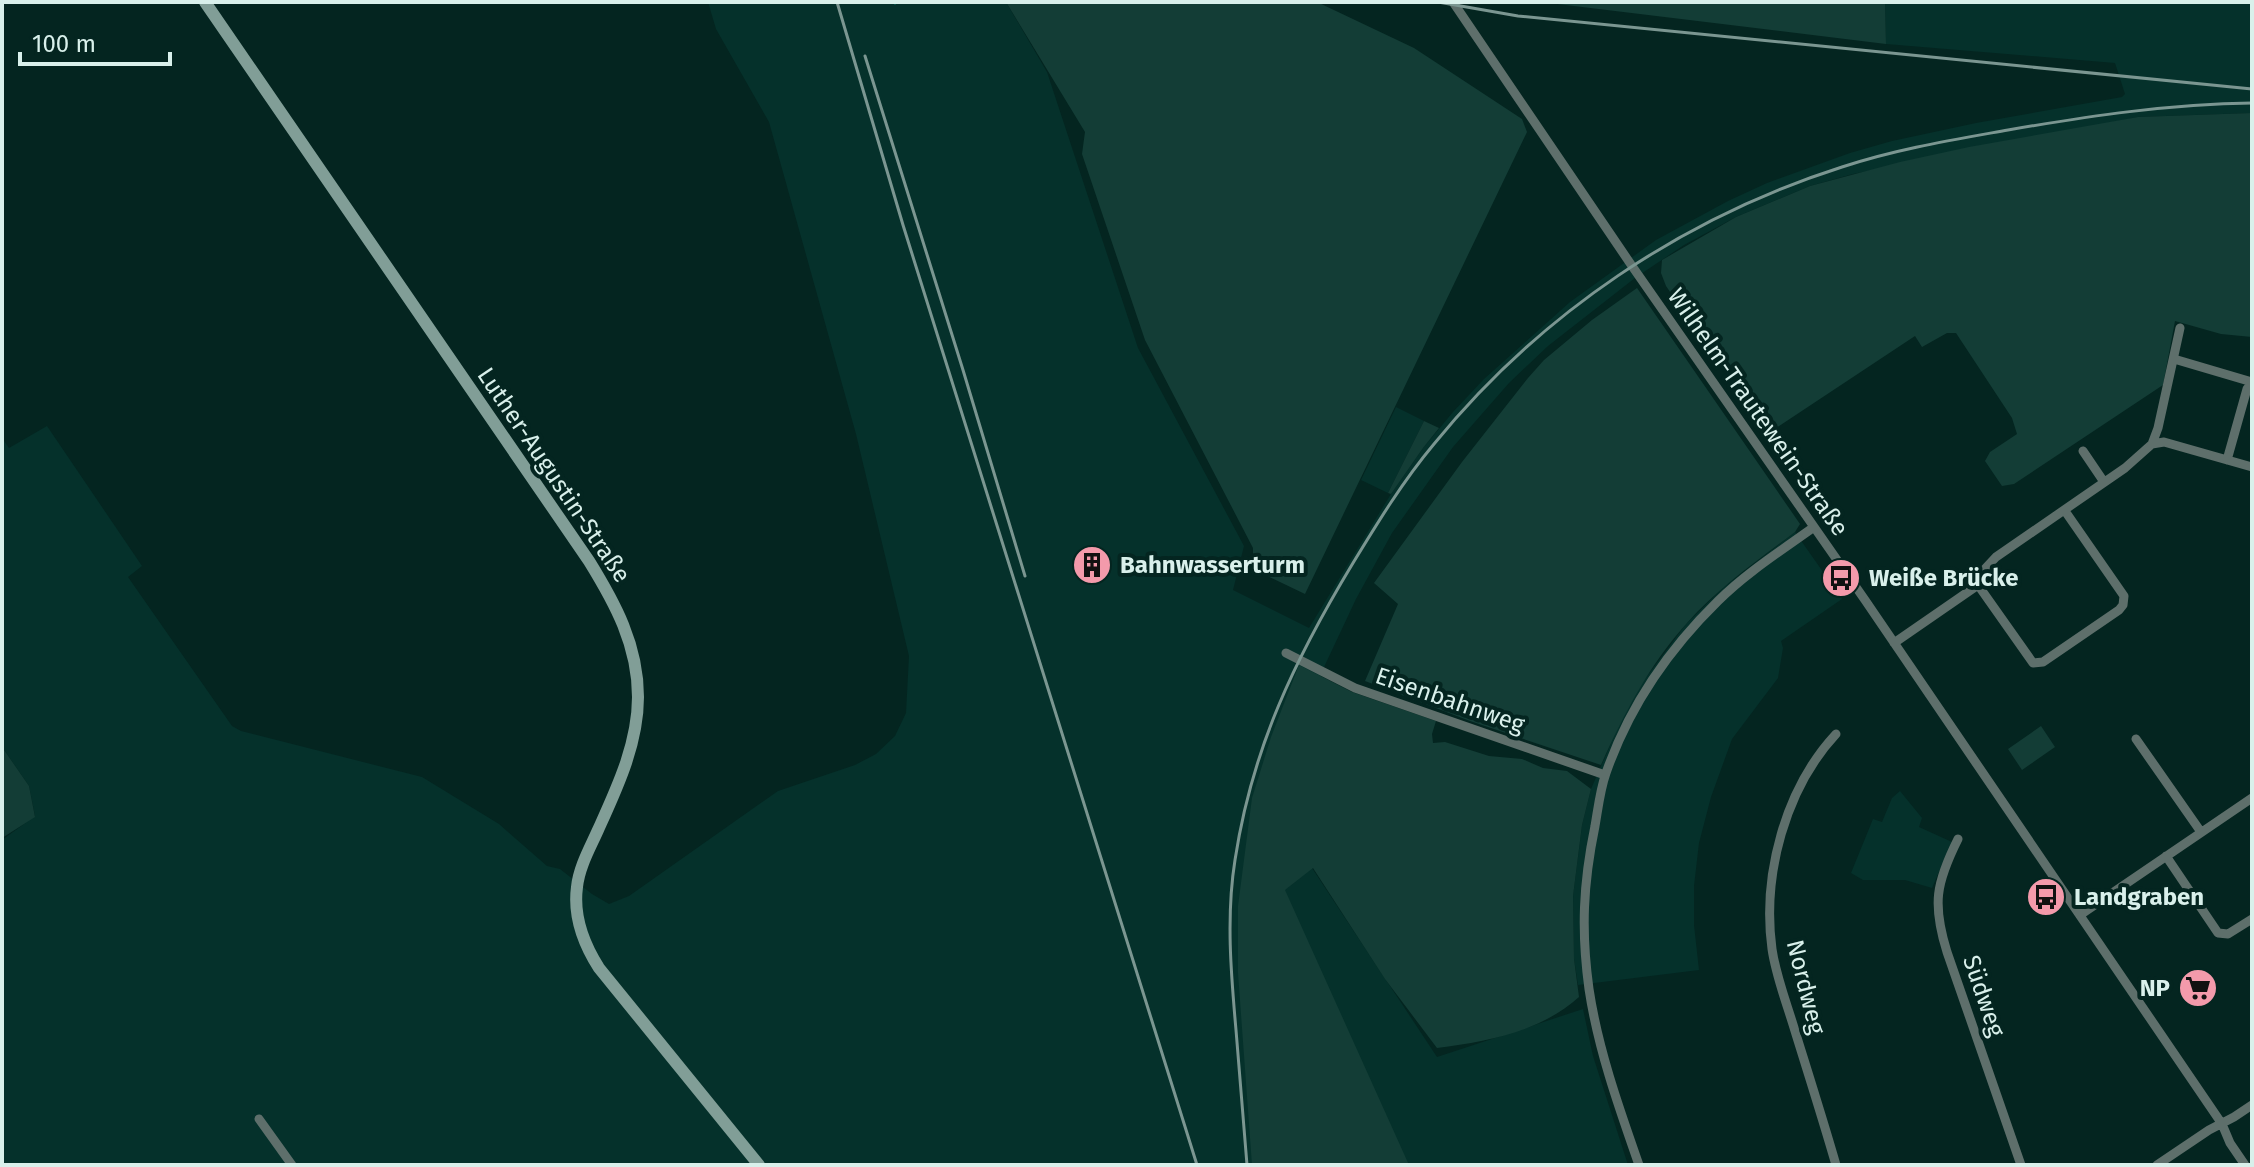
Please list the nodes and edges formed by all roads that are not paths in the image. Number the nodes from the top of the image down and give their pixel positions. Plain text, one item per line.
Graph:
1 (205, 2) edge
2 (1453, 2) edge
3 (2180, 328) dead end
4 (2174, 359) junction
5 (2252, 383) edge
6 (2152, 444) junction
7 (2083, 451) dead end
8 (2227, 460) junction
9 (2252, 467) edge
10 (2104, 482) junction
11 (2065, 511) junction
12 (1814, 527) junction
13 (1978, 585) junction
14 (1894, 643) junction
15 (1286, 653) dead end
16 (1836, 734) dead end
17 (2136, 739) dead end
18 (1605, 775) junction
19 (2252, 798) edge
20 (2201, 832) junction
21 (1958, 839) dead end
22 (2166, 856) junction
23 (2080, 915) junction
24 (2252, 919) edge
25 (2252, 1105) edge
26 (259, 1119) dead end
27 (2222, 1124) junction
28 (292, 1165) edge
29 (759, 1165) edge
30 (1639, 1165) edge
31 (1836, 1165) edge
32 (2021, 1165) edge
33 (2157, 1165) edge
34 (2245, 1165) edge

1 - 29 street, Luther-Augustin-Straße
2 - 12 street, Wilhelm-Trautewein-Straße
3 - 4 street
4 - 5 street
4 - 6 street
5 - 8 street
6 - 8 street
6 - 10 street
7 - 10 street
8 - 9 street
10 - 11 street
11 - 13 street
11 - 13 street
12 - 14 street, Wilhelm-Trautewein-Straße
12 - 18 street
13 - 14 street
14 - 23 street, Wilhelm-Trautewein-Straße
15 - 18 street, Eisenbahnweg
16 - 31 street, Nordweg
17 - 20 street
18 - 30 street
19 - 20 street
20 - 22 street
21 - 32 street, Südweg
22 - 23 street
22 - 24 street
23 - 27 street, Wilhelm-Trautewein-Straße
25 - 27 street
26 - 28 street
27 - 33 street
27 - 34 street, Wilhelm-Trautewein-Straße

